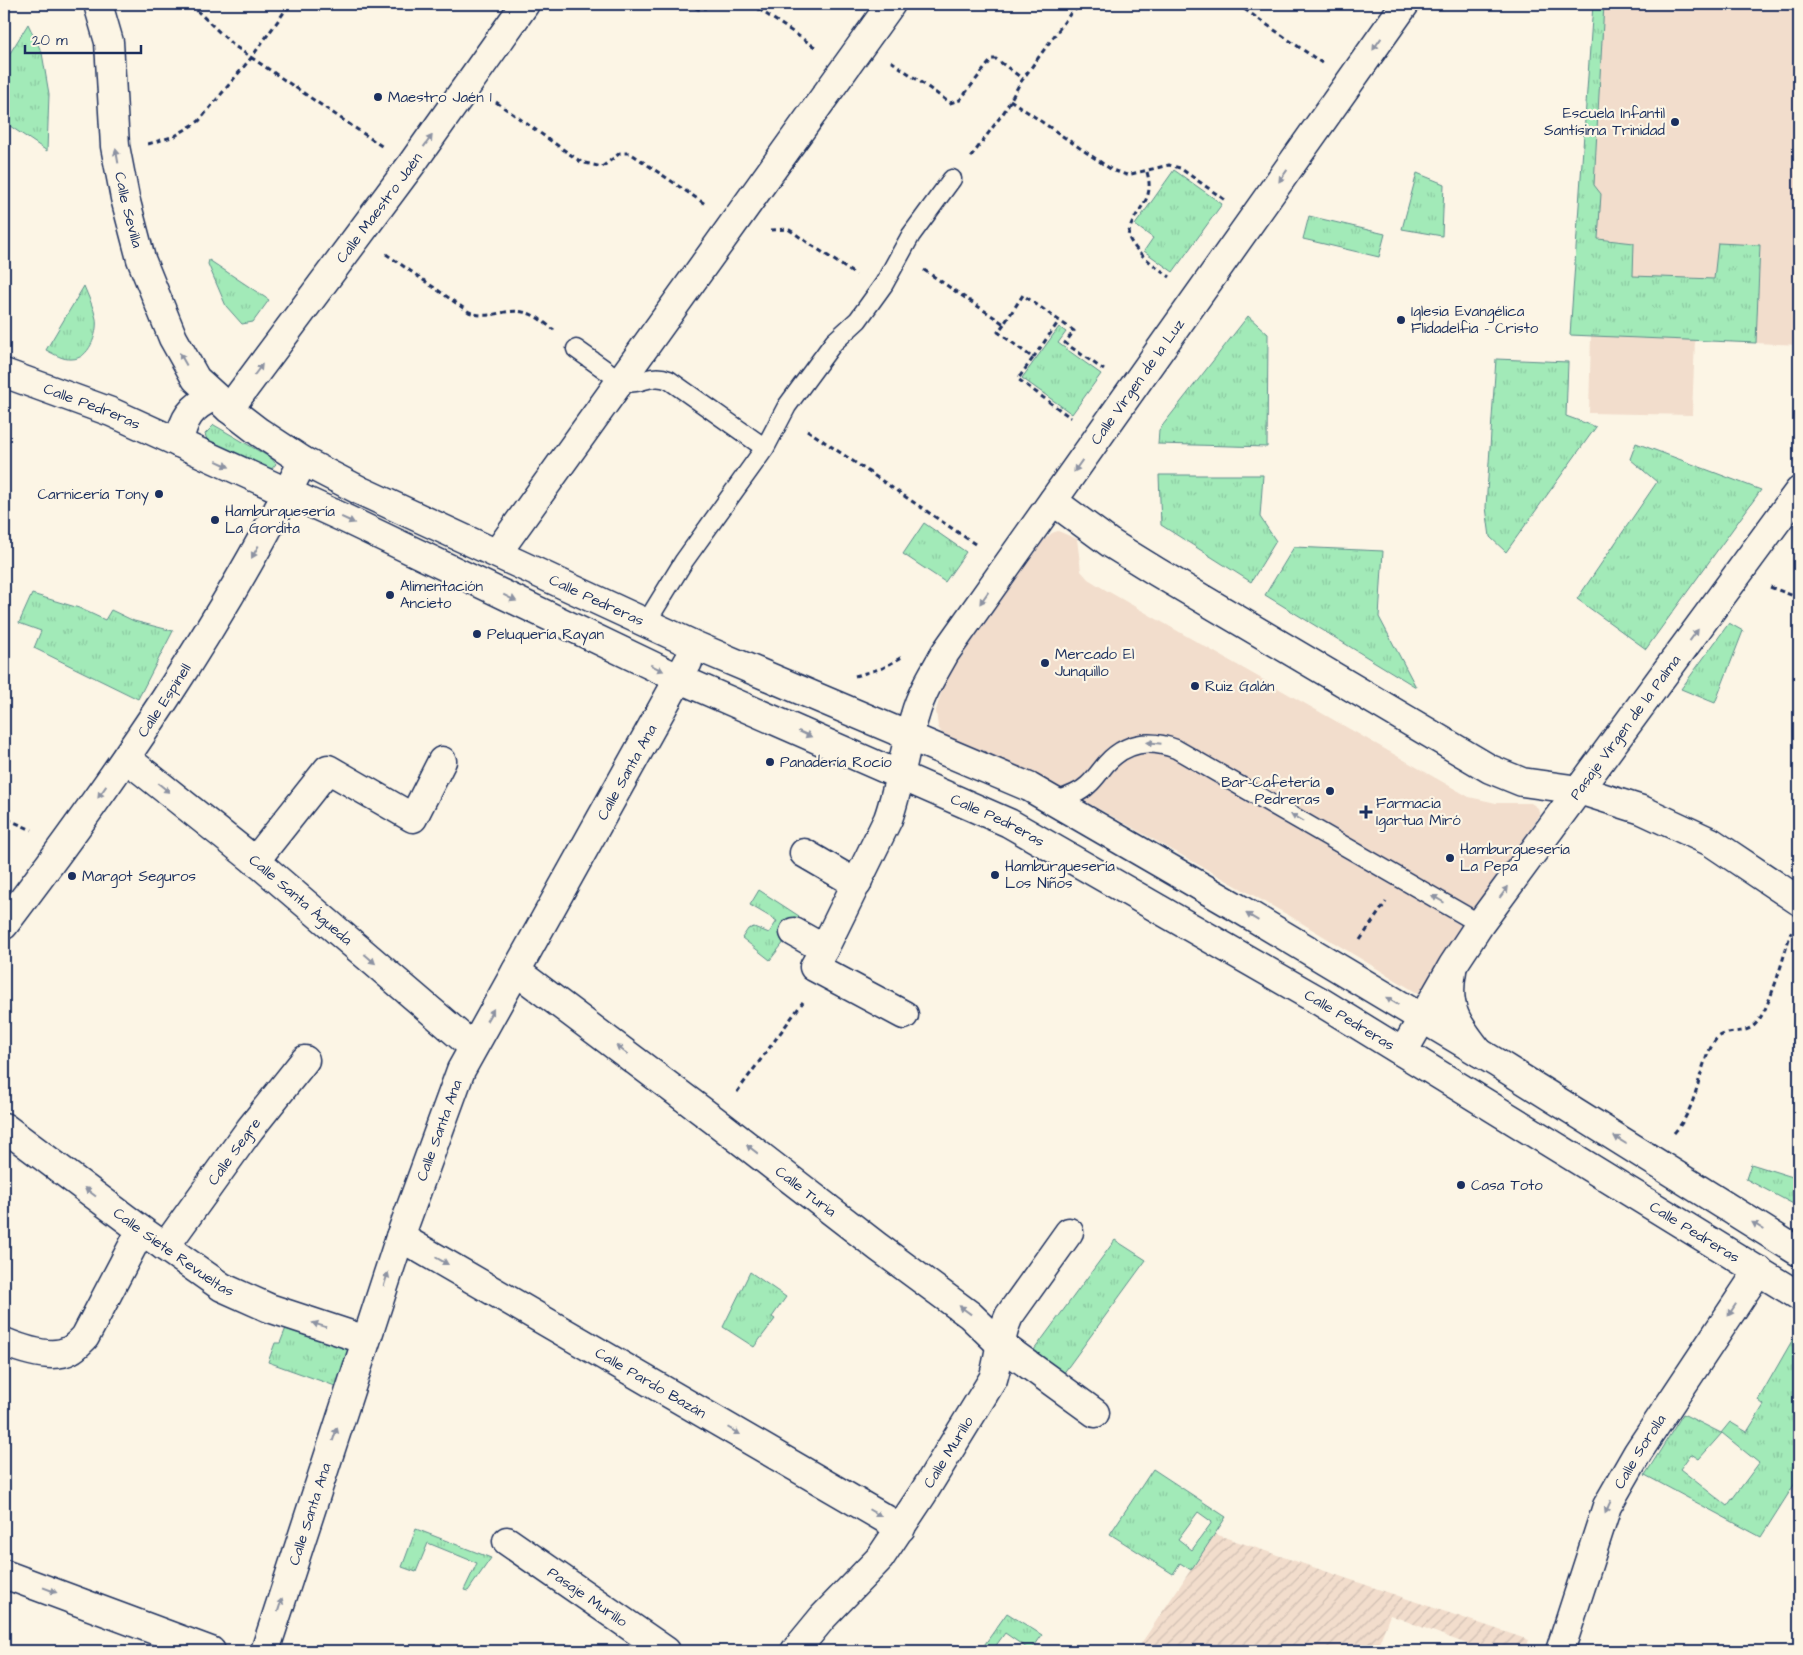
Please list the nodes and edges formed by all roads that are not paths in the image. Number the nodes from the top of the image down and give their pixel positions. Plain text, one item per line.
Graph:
1 (98, 4) edge
2 (525, 4) edge
3 (891, 4) edge
4 (1405, 4) edge
5 (952, 179) road end
6 (576, 349) road end
7 (4, 373) edge
8 (621, 381) junction
9 (222, 403) junction
10 (179, 443) junction
11 (765, 448) junction
12 (303, 461) junction
13 (1799, 491) edge
14 (287, 494) junction
15 (1052, 501) junction
16 (497, 553) junction
17 (646, 623) junction
18 (696, 646) junction
19 (680, 679) junction
20 (910, 737) junction
21 (126, 758) junction
22 (442, 761) dead end
23 (900, 775) junction
24 (1580, 790) junction
25 (1053, 802) junction
26 (804, 853) dead end
27 (255, 860) junction
28 (857, 884) junction
29 (1799, 901) edge
30 (1480, 924) junction
31 (4, 925) edge
32 (794, 932) dead end
33 (824, 949) junction
34 (1453, 966) junction
35 (516, 971) junction
36 (904, 1015) dead end
37 (1423, 1019) junction
38 (472, 1046) junction
39 (1403, 1052) junction
40 (1480, 1053) junction
41 (305, 1060) dead end
42 (4, 1127) edge
43 (141, 1230) junction
44 (1069, 1232) dead end
45 (400, 1237) junction
46 (164, 1247) junction
47 (1799, 1252) edge
48 (1759, 1270) junction
49 (1799, 1296) edge
50 (366, 1340) junction
51 (4, 1342) edge
52 (1000, 1344) junction
53 (1094, 1413) dead end
54 (901, 1528) junction
55 (507, 1541) dead end
56 (4, 1574) edge
57 (211, 1651) edge
58 (265, 1651) edge
59 (666, 1651) edge
60 (795, 1651) edge
61 (1560, 1651) edge

9 -> 1 street, Calle Sevilla
9 -> 2 street, Calle Maestro Jaén
3 - 8 street
4 -> 15 street, Calle Virgen de la Luz
5 - 11 lane
6 - 8 lane
7 - 10 street, Calle Pedreras
8 - 11 lane
8 - 16 street
9 - 10 street
9 - 12 street, Calle Pedreras
10 -> 14 street, Calle Pedreras
11 - 17 lane
12 - 14 street, Calle Espinell
12 - 16 street, Calle Pedreras
24 -> 13 street, Pasaje Virgen de la Palma
14 -> 19 street, Calle Pedreras
14 -> 21 street, Calle Espinell
15 -> 20 street, Calle Virgen de la Luz
15 - 24 street
16 - 17 street, Calle Pedreras
17 - 18 street, Calle Pedreras
18 - 19 street, Calle Santa Ana
18 - 20 street, Calle Pedreras
19 -> 23 street, Calle Pedreras
19 - 35 street, Calle Santa Ana
20 - 23 street, Calle Virgen de la Luz
20 - 25 street, Calle Pedreras
21 -> 27 street, Calle Santa Águeda
21 -> 31 street, Calle Espinell
22 - 27 street
23 - 28 street, Calle Virgen de la Luz
23 - 39 street, Calle Pedreras
24 - 29 street
30 -> 24 street, Pasaje Virgen de la Palma
30 -> 25 lane
37 -> 25 street, Calle Pedreras
26 - 28 street
27 -> 38 street, Calle Santa Águeda
28 - 33 street, Calle Virgen de la Luz
30 - 34 street, Pasaje Virgen de la Palma
32 - 33 street
33 - 36 street, Calle Virgen de la Luz
34 - 37 street, Pasaje Virgen de la Palma
34 - 40 street, Pasaje Virgen de la Palma
38 -> 35 street, Calle Santa Ana
52 -> 35 street, Calle Turia
37 - 39 street, Pasaje Virgen de la Palma
37 - 40 street, Calle Pedreras
38 - 45 street, Calle Santa Ana
39 - 48 street, Calle Pedreras
47 -> 40 street, Calle Pedreras
41 - 46 street, Calle Segre
43 -> 42 street, Calle Siete Revueltas
43 - 46 street, Calle Siete Revueltas
43 - 51 street
44 - 52 street, Calle Murillo
50 -> 45 street, Calle Santa Ana
45 -> 54 street, Calle Pardo Bazán
50 -> 46 street, Calle Siete Revueltas
48 - 49 street, Calle Pedreras
48 -> 61 street, Calle Sorolla
58 -> 50 street, Calle Santa Ana
52 - 53 street, Calle Turia
52 - 54 street, Calle Murillo
54 - 60 street, Calle Murillo
55 - 59 street, Pasaje Murillo
56 -> 57 street

